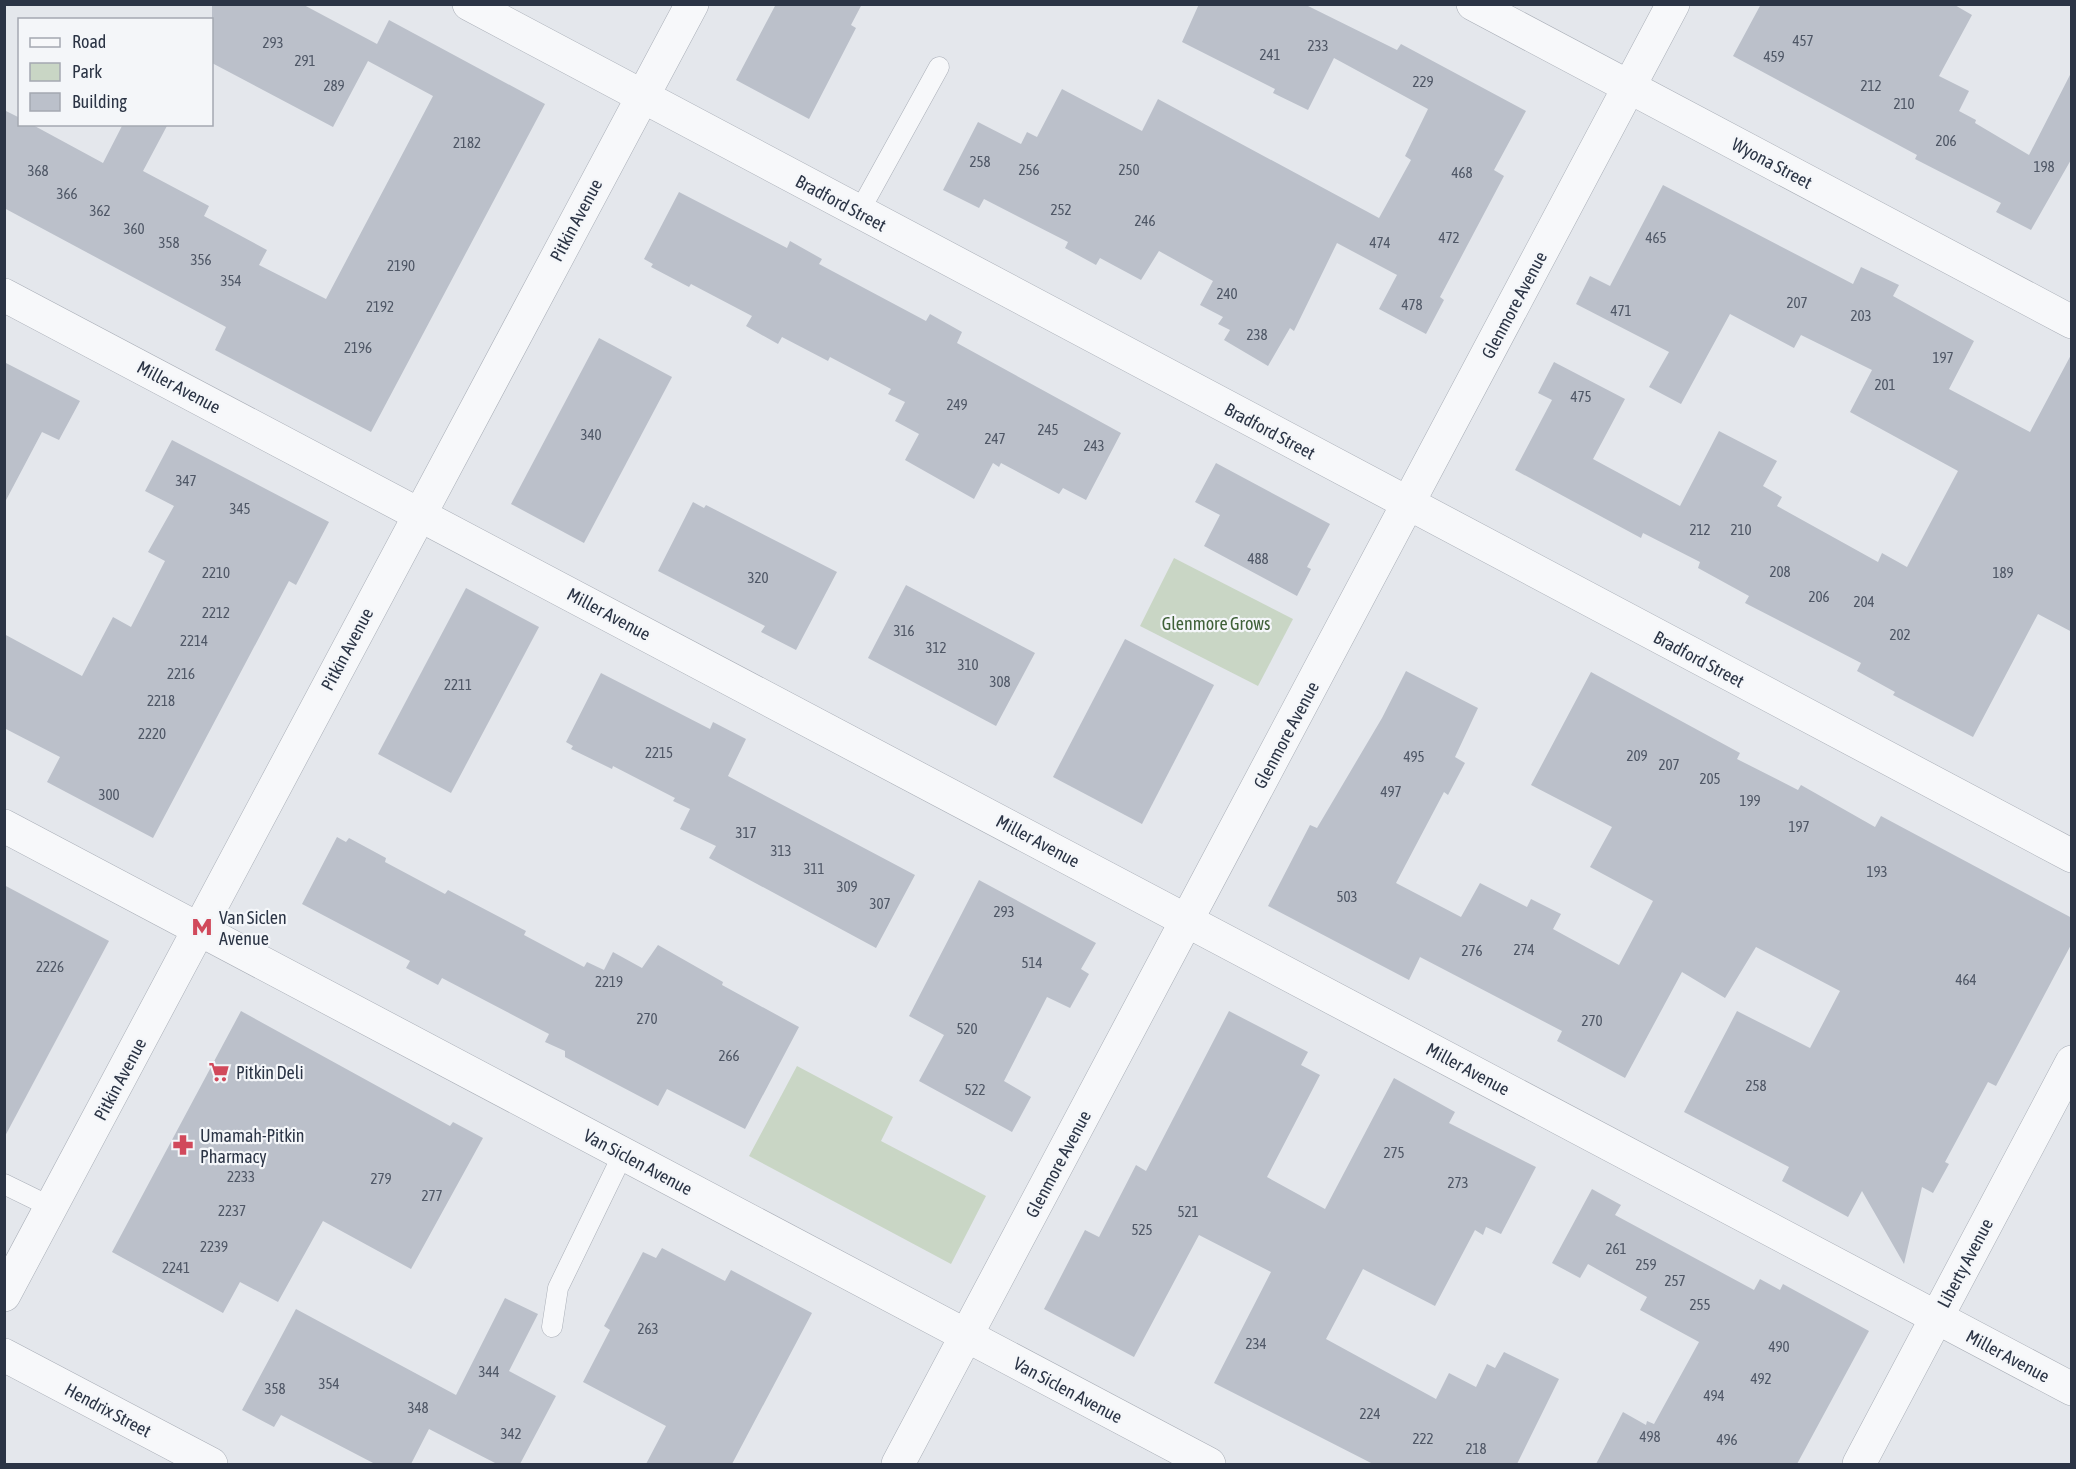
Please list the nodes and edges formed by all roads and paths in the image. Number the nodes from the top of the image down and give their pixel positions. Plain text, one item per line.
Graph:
1 (469, 4) edge
2 (692, 4) edge
3 (1473, 4) edge
4 (1673, 4) edge
5 (939, 68) dead end
6 (1630, 88) junction
7 (642, 97) junction
8 (859, 212) junction
9 (4, 295) edge
10 (2072, 322) edge
11 (1408, 504) junction
12 (419, 513) junction
13 (4, 826) edge
14 (2072, 856) edge
15 (1188, 920) junction
16 (200, 929) junction
17 (2072, 1062) edge
18 (623, 1154) junction
19 (4, 1184) edge
20 (51, 1207) junction
21 (4, 1295) edge
22 (1936, 1318) junction
23 (552, 1327) dead end
24 (965, 1336) junction
25 (4, 1355) edge
26 (2072, 1389) edge
27 (211, 1464) edge
28 (898, 1464) edge
29 (1209, 1464) edge
30 (1859, 1464) edge

1 - 7 street, Bradford Street
2 - 7 street, Pitkin Avenue
3 - 6 street, Wyona Street
4 - 6 street, Glenmore Avenue
5 - 8 lane
6 - 10 street, Wyona Street
6 - 11 street, Glenmore Avenue
7 - 8 street, Bradford Street
7 - 12 street, Pitkin Avenue
8 - 11 street, Bradford Street
9 - 12 street, Miller Avenue
11 - 14 street, Bradford Street
11 - 15 street, Glenmore Avenue
12 - 15 street, Miller Avenue
12 - 16 street, Pitkin Avenue
13 - 16 street, Van Siclen Avenue
15 - 22 street, Miller Avenue
15 - 24 street, Glenmore Avenue
16 - 18 street, Van Siclen Avenue
16 - 20 street, Pitkin Avenue
17 - 22 street, Liberty Avenue
18 - 23 lane
18 - 24 street, Van Siclen Avenue
19 - 20 lane
20 - 21 street, Pitkin Avenue
22 - 26 street, Miller Avenue
22 - 30 street, Liberty Avenue
24 - 28 street, Glenmore Avenue
24 - 29 street, Van Siclen Avenue
25 - 27 street, Hendrix Street

